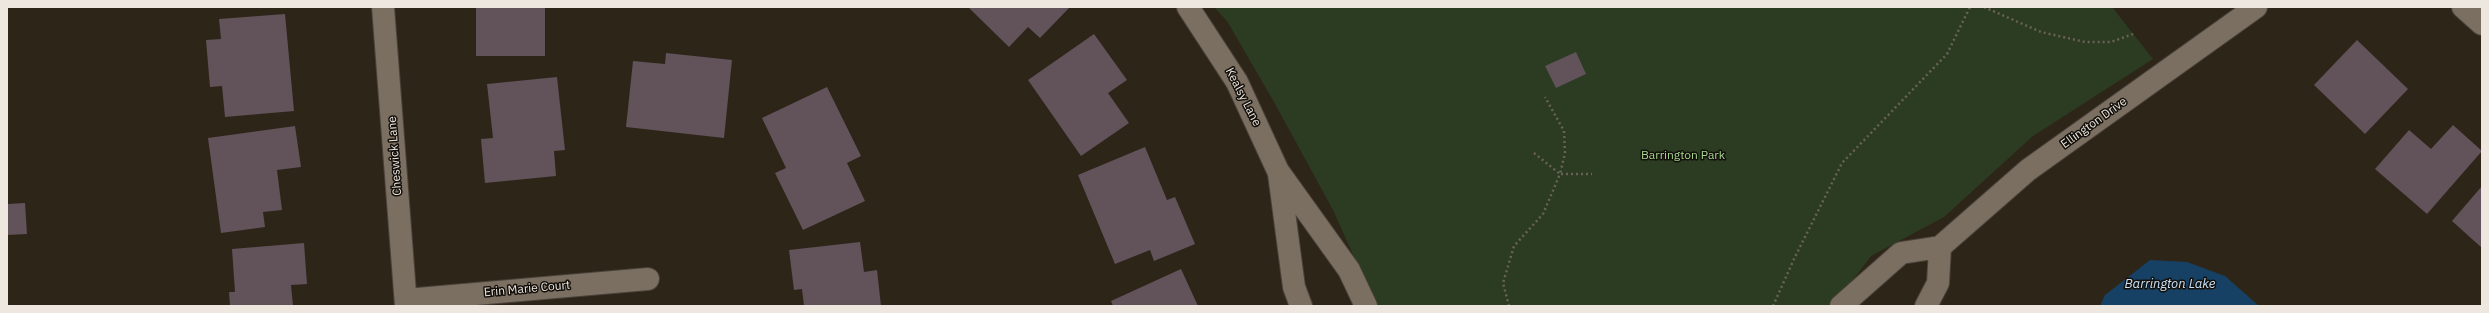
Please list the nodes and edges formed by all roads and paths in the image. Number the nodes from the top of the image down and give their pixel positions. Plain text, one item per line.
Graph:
1 (383, 7) edge
2 (1188, 7) edge
3 (1970, 7) edge
4 (1984, 7) edge
5 (2256, 7) edge
6 (2463, 7) edge
7 (2482, 24) edge
8 (2133, 34) dead end
9 (1545, 97) dead end
10 (1534, 153) dead end
11 (1278, 171) junction
12 (1560, 174) junction
13 (1592, 174) dead end
14 (1940, 247) junction
15 (648, 279) dead end
16 (406, 303) edge
17 (1301, 306) edge
18 (1366, 306) edge
19 (1509, 306) edge
20 (1773, 306) edge
21 (1841, 306) edge
22 (1926, 306) edge

1 - 16 street, Cheswick Lane
2 - 11 street, Kealsy Lane
3 - 20 path
4 - 8 path
5 - 14 street, Ellington Drive
6 - 7 street
9 - 12 path
10 - 12 path
11 - 17 street, Kealsy Lane
11 - 18 street, Kealsy Lane
12 - 13 path
12 - 19 path
14 - 21 street
14 - 22 street
15 - 16 street, Erin Marie Court

